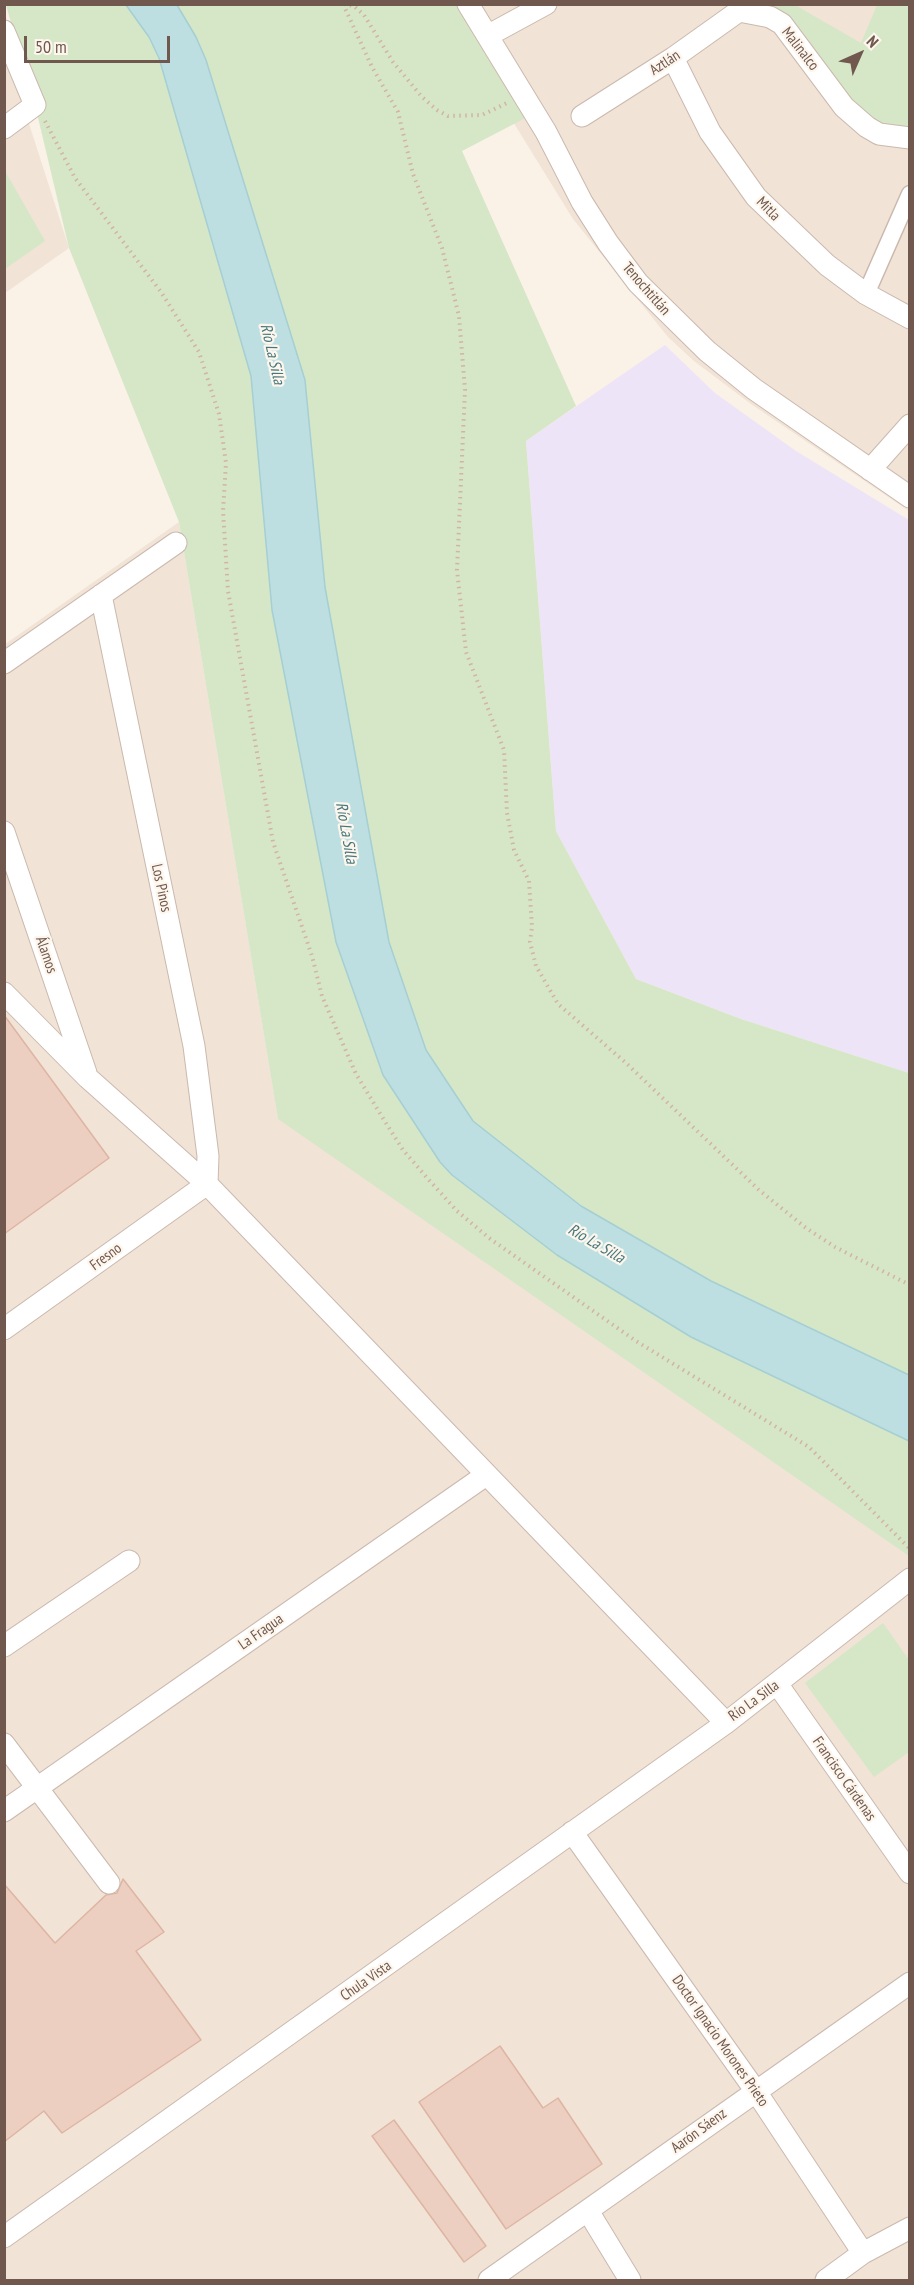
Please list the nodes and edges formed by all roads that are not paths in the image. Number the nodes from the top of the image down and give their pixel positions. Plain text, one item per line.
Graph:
1 (468, 4) edge
2 (546, 4) edge
3 (740, 8) edge
4 (4, 31) edge
5 (489, 35) junction
6 (673, 58) junction
7 (582, 116) dead end
8 (4, 128) edge
9 (909, 138) edge
10 (909, 194) edge
11 (866, 294) junction
12 (909, 318) edge
13 (909, 425) edge
14 (870, 470) junction
15 (909, 497) edge
16 (176, 543) dead end
17 (101, 595) junction
18 (4, 663) edge
19 (4, 832) edge
20 (4, 993) edge
21 (88, 1078) junction
22 (207, 1184) junction
23 (4, 1329) edge
24 (486, 1475) junction
25 (129, 1561) dead end
26 (909, 1580) edge
27 (4, 1646) edge
28 (777, 1684) junction
29 (726, 1723) junction
30 (4, 1743) edge
31 (37, 1790) junction
32 (4, 1811) edge
33 (572, 1832) junction
34 (909, 1873) edge
35 (109, 1883) dead end
36 (909, 1983) edge
37 (755, 2090) junction
38 (588, 2211) junction
39 (909, 2228) edge
40 (4, 2236) edge
41 (862, 2253) junction
42 (489, 2280) edge
43 (630, 2280) edge
44 (826, 2280) edge

1 - 5 street, Tenochtitlán
2 - 5 street
3 - 6 street, Aztlán
3 - 9 street, Malinalco
4 - 8 street
5 - 14 street, Tenochtitlán
6 - 7 street, Aztlán
6 - 11 street, Mitla
10 - 11 street
11 - 12 street, Mitla
13 - 14 street
14 - 15 street, Tenochtitlán
16 - 17 street
17 - 18 street
17 - 22 street, Los Pinos
19 - 21 street, Álamos
20 - 21 street, Río La Silla
21 - 22 street, Río La Silla
22 - 23 street, Fresno
22 - 24 street, Río La Silla
24 - 29 street, Río La Silla
24 - 31 street, La Fragua
25 - 27 street
26 - 28 street, Río La Silla
28 - 29 street, Río La Silla
28 - 34 street, Francisco Cárdenas
29 - 33 street, Chula Vista
30 - 31 street
31 - 32 street, La Fragua
31 - 35 street
33 - 37 street, Doctor Ignacio Morones Prieto
33 - 40 street, Chula Vista
36 - 37 street, Aarón Sáenz
37 - 38 street, Aarón Sáenz
37 - 41 street, Doctor Ignacio Morones Prieto
38 - 42 street, Aarón Sáenz
38 - 43 street
39 - 41 street
41 - 44 street

